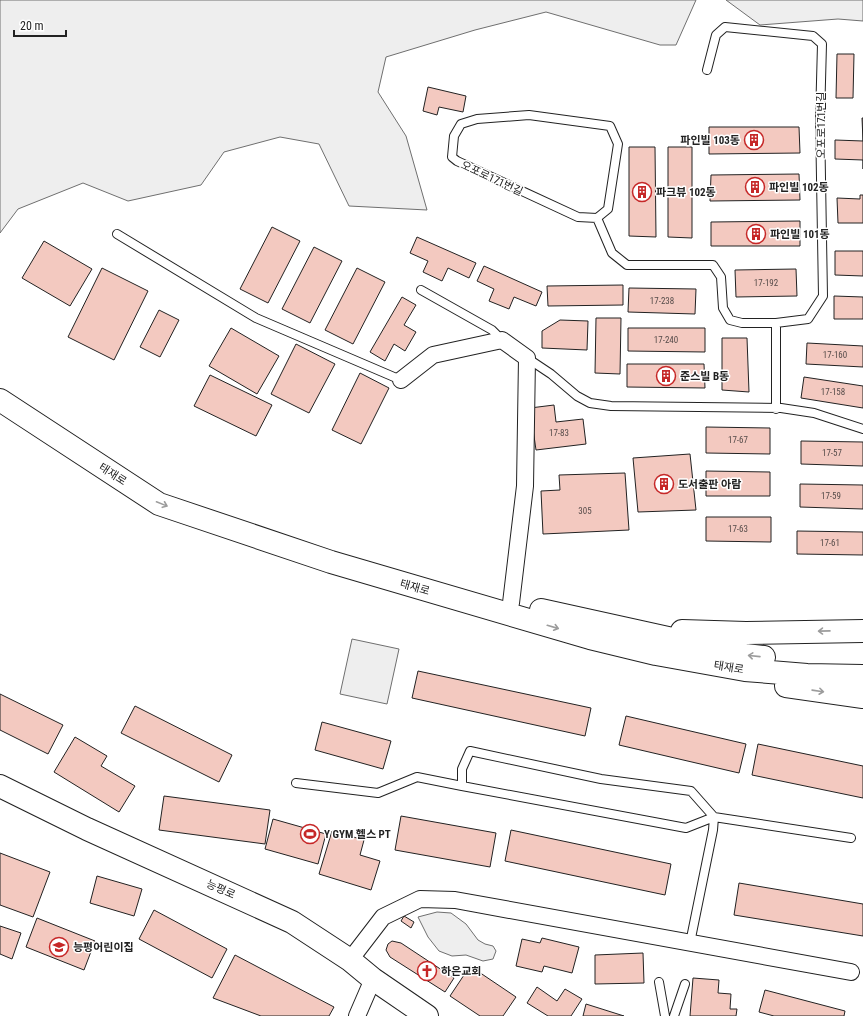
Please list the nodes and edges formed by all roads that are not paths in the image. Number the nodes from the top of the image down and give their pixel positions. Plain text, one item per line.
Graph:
1 (706, 70) dead end
2 (597, 218) junction
3 (116, 234) dead end
4 (420, 290) dead end
5 (776, 323) junction
6 (502, 340) junction
7 (527, 358) junction
8 (401, 380) joint
9 (0, 386) edge
10 (0, 400) edge
11 (776, 409) junction
12 (863, 429) edge
13 (511, 603) junction
14 (593, 630) junction
15 (863, 631) edge
16 (863, 663) edge
17 (863, 676) edge
18 (863, 697) edge
19 (296, 783) dead end
20 (0, 786) edge
21 (462, 786) junction
22 (714, 817) junction
23 (851, 838) dead end
24 (690, 943) junction
25 (350, 960) junction
26 (851, 972) dead end
27 (373, 979) junction
28 (659, 982) dead end
29 (685, 984) dead end
30 (356, 1016) edge
31 (427, 1016) edge
32 (665, 1016) edge
33 (674, 1016) edge

1 - 5 lane, 오포로171번길
2 - 2 lane, 오포로171번길
2 - 5 lane, 오포로171번길
3 - 8 lane
4 - 6 lane
5 - 11 lane
6 - 7 street
6 - 8 street
7 - 11 lane
7 - 13 street
9 - 13 main road, 태재로
10 -> 14 main road, 태재로
11 - 12 lane
13 - 14 main road, 태재로
15 -> 14 main road
16 -> 14 main road, 태재로
14 - 17 main road, 태재로
14 -> 18 main road
19 - 21 lane
20 - 25 main road, 능평로
21 - 22 lane
21 - 22 lane
22 - 23 lane
22 - 24 lane
24 - 25 street
24 - 26 street
25 - 27 main road, 능평로
27 - 30 street
27 - 31 main road, 능평로
28 - 32 lane
29 - 33 lane

